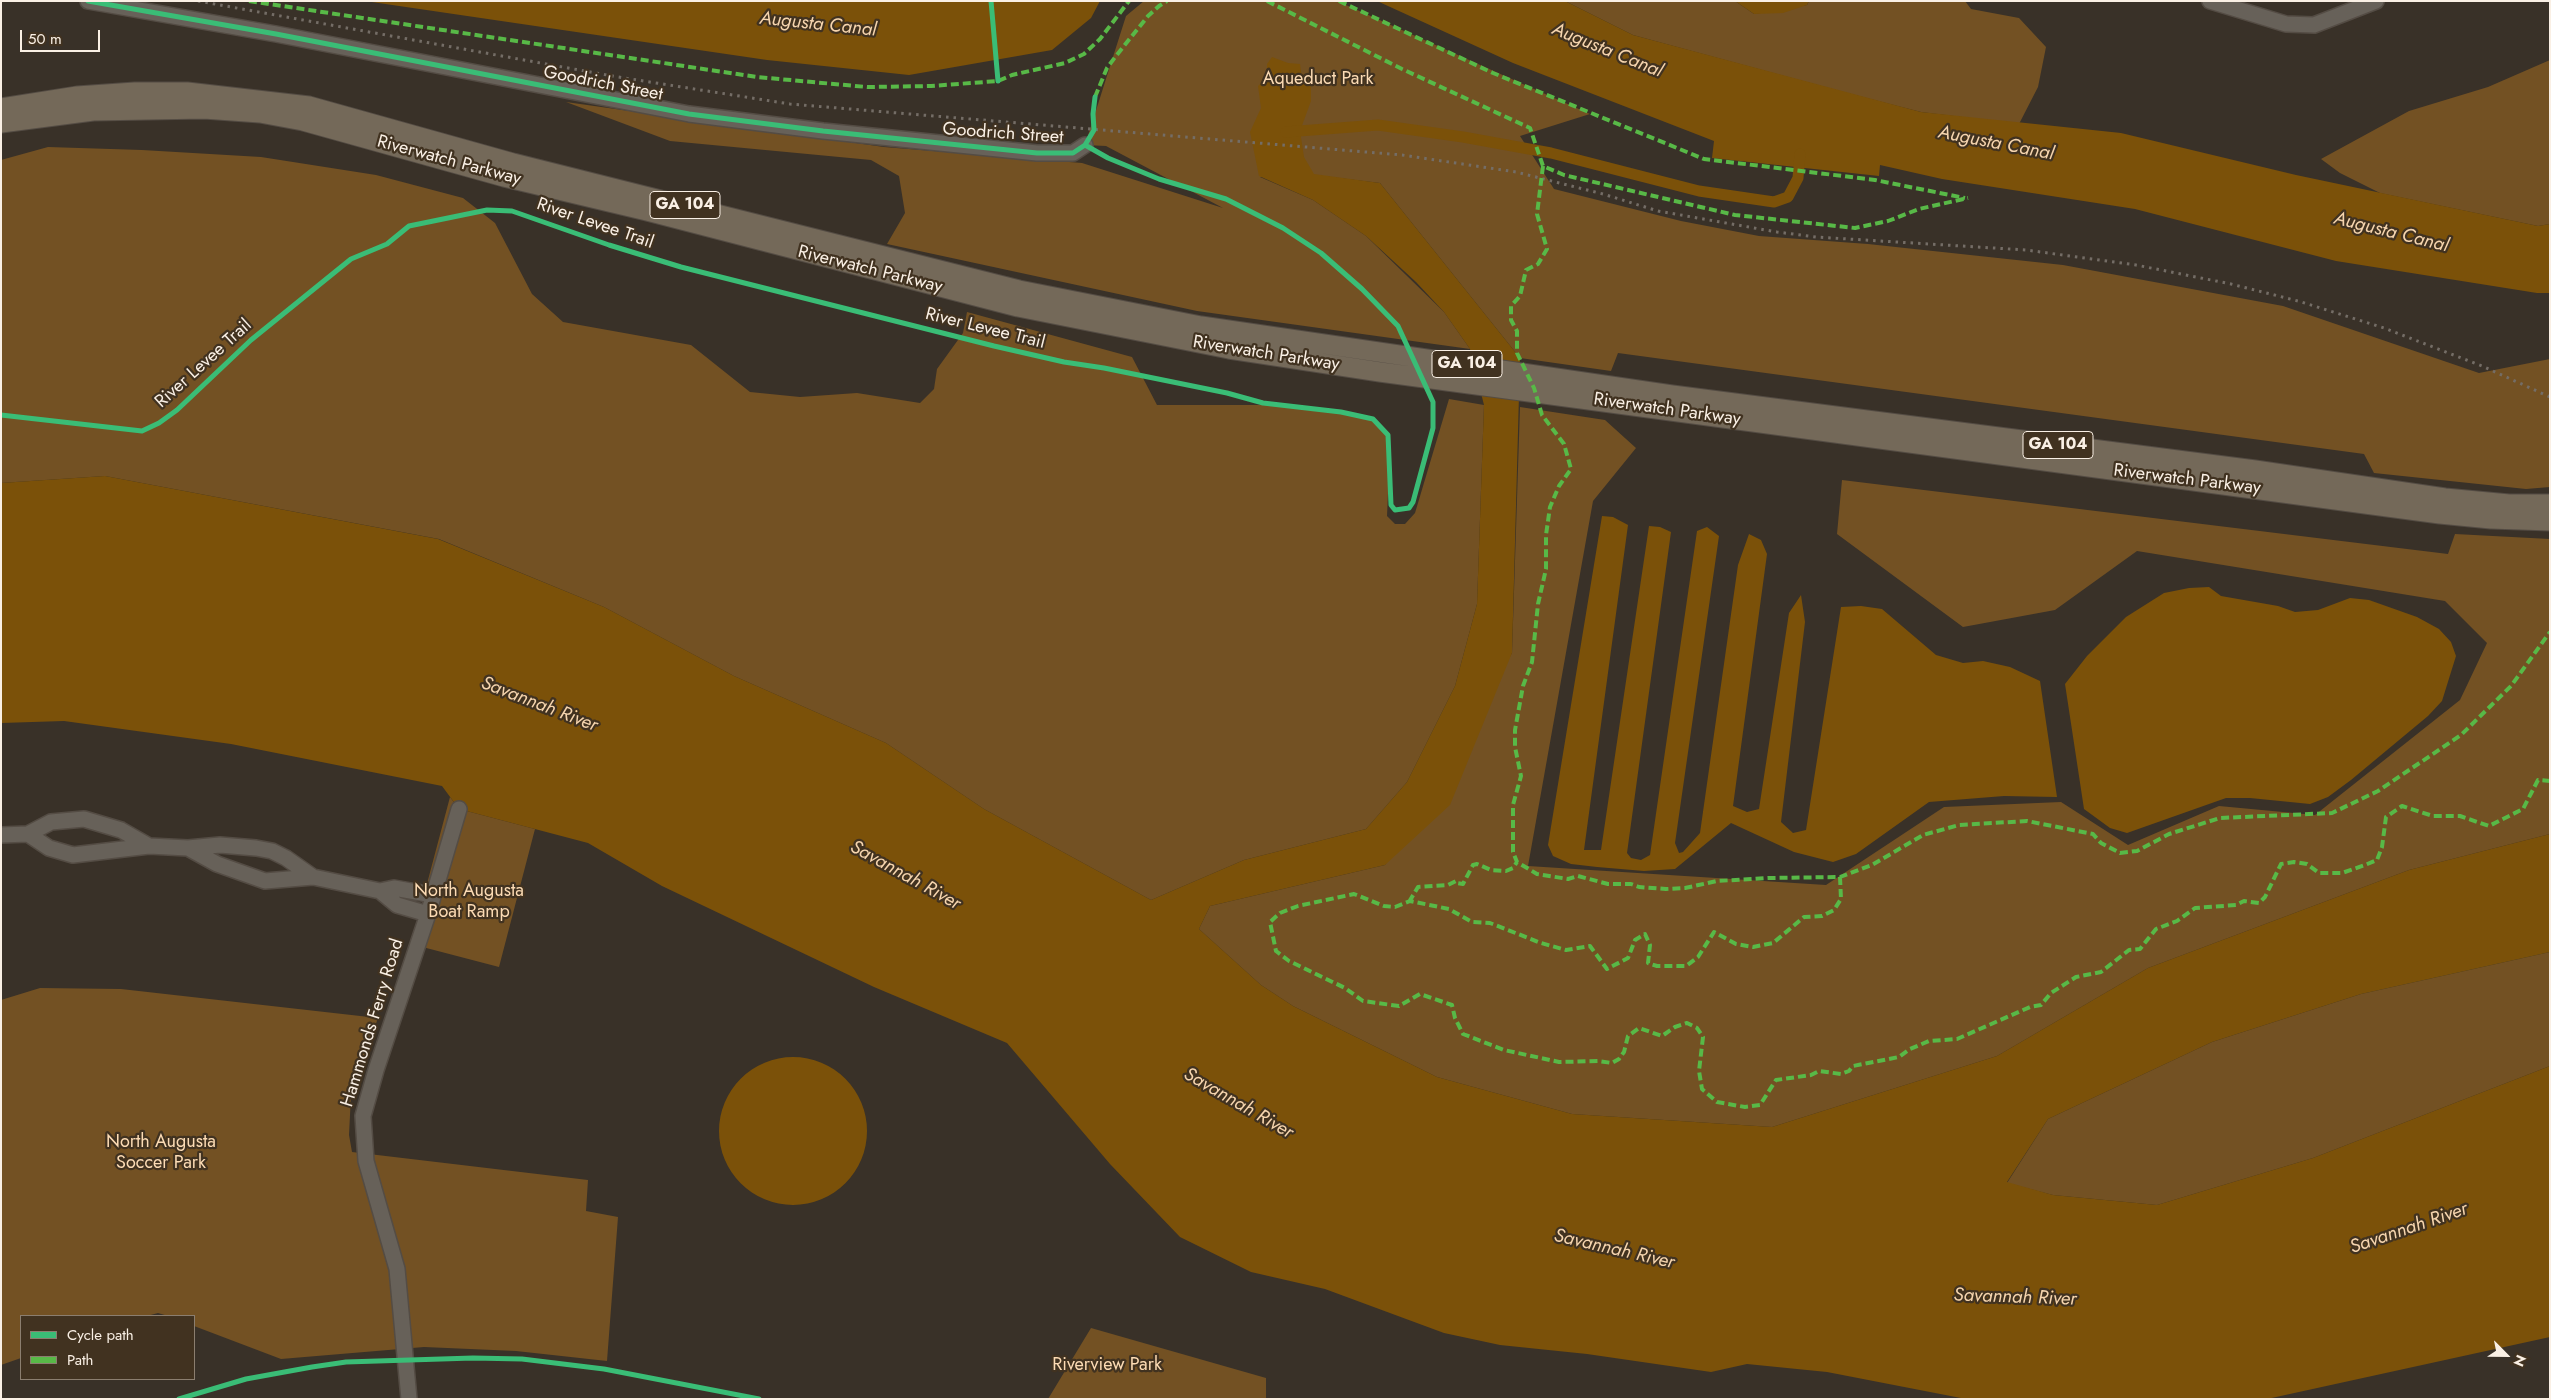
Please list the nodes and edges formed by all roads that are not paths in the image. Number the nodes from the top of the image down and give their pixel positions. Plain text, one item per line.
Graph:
1 (88, 1) edge
2 (2210, 1) edge
3 (2376, 1) edge
4 (1, 108) edge
5 (1, 123) edge
6 (1085, 145) dead end
7 (2550, 504) edge
8 (2550, 521) edge
9 (459, 809) dead end
10 (28, 834) junction
11 (1, 835) edge
12 (149, 846) junction
13 (188, 848) junction
14 (313, 877) junction
15 (380, 891) junction
16 (433, 895) junction
17 (428, 914) junction
18 (409, 1399) edge

1 - 6 street, Goodrich Street
2 - 3 street
4 - 7 main road, Riverwatch Parkway / GA 104
5 - 8 main road, Riverwatch Parkway / GA 104
9 - 16 street, Hammonds Ferry Road
10 - 11 street
10 - 12 street
10 - 12 street
12 - 13 street
13 - 14 street
13 - 14 street
14 - 15 street
15 - 16 street
15 - 17 street
16 - 17 street, Hammonds Ferry Road
17 - 18 street, Hammonds Ferry Road

